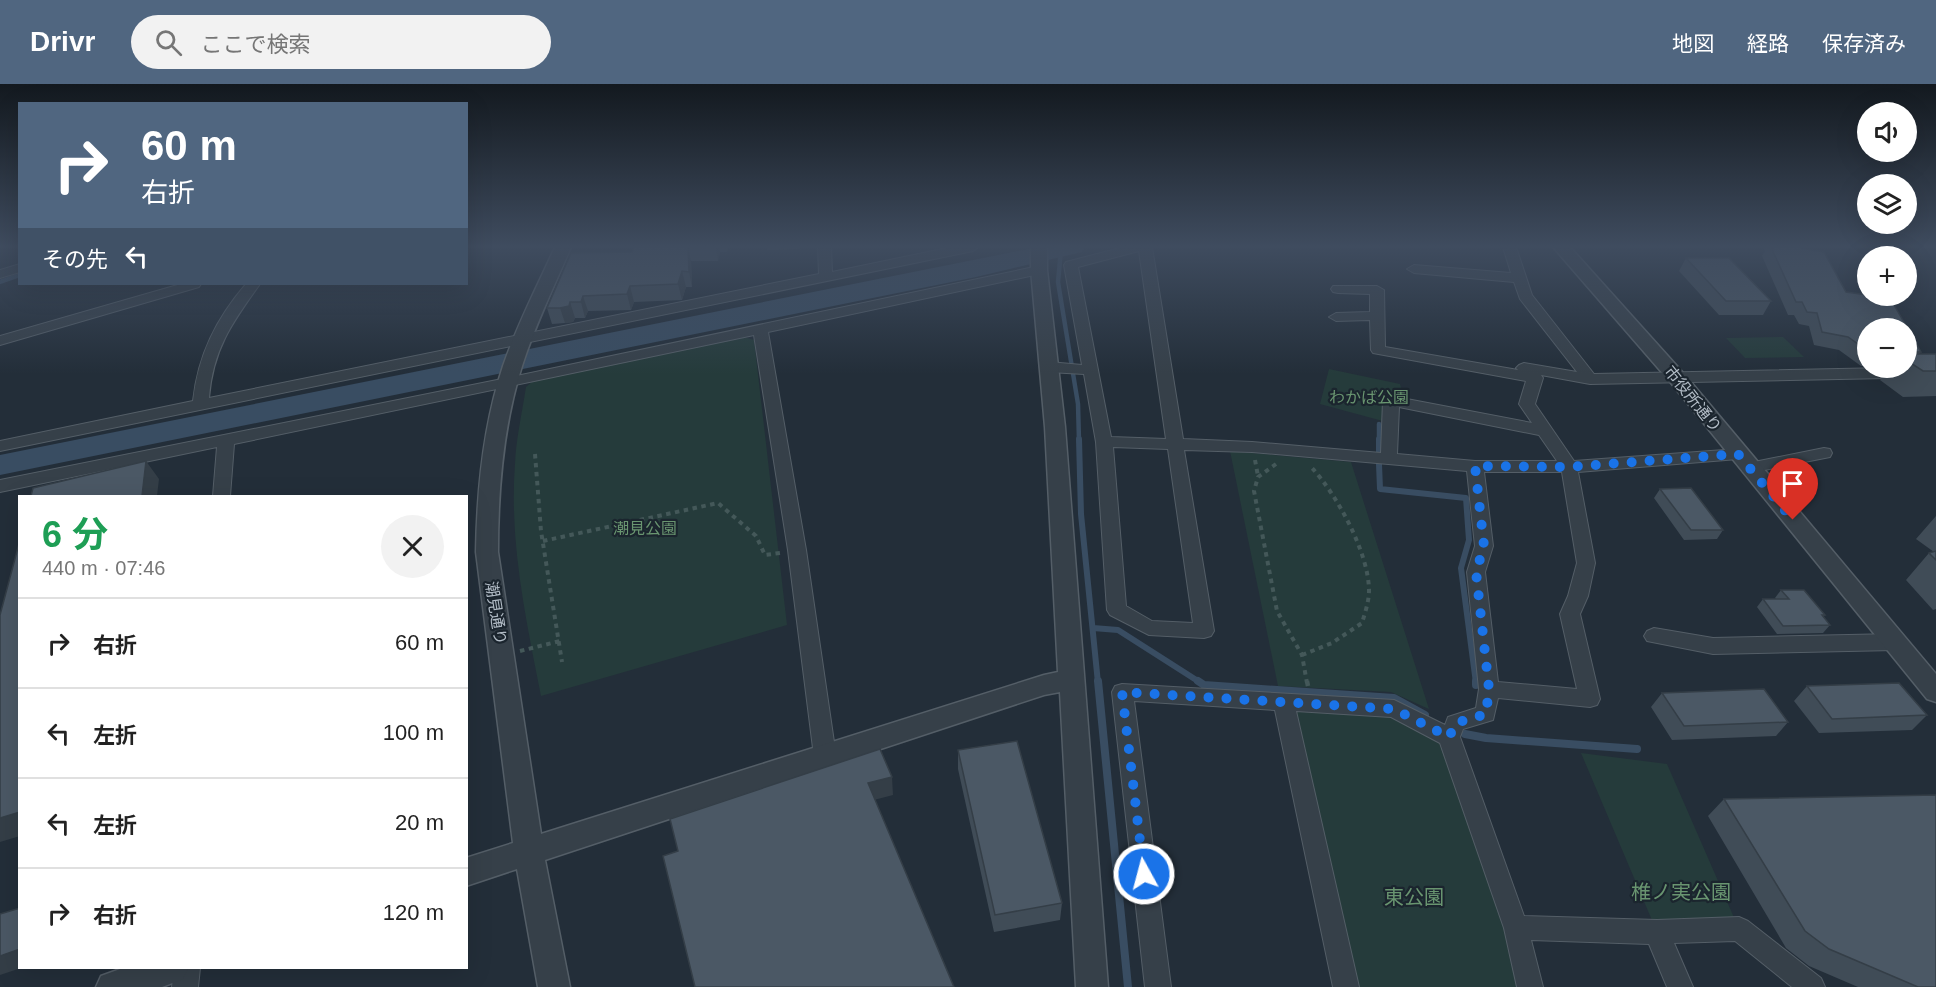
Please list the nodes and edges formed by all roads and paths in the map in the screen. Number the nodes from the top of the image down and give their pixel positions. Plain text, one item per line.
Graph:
1 (177, 289) edge
2 (249, 289) edge
3 (546, 289) edge
4 (768, 289) edge
5 (917, 289) edge
6 (1042, 289) edge
7 (1075, 289) edge
8 (1150, 289) edge
9 (1343, 289) edge
10 (1523, 289) edge
11 (1598, 289) edge
12 (1377, 315) junction
13 (1336, 317) dead end
14 (760, 328) junction
15 (524, 340) junction
16 (0, 341) edge
17 (1377, 344) junction
18 (1049, 367) junction
19 (1090, 370) junction
20 (1936, 372) edge
21 (1590, 379) junction
22 (1678, 379) junction
23 (507, 382) junction
24 (201, 405) junction
25 (1545, 431) junction
26 (226, 440) junction
27 (1104, 442) junction
28 (1177, 444) junction
29 (0, 446) edge
30 (1824, 453) dead end
31 (535, 454) dead end
32 (1389, 459) junction
33 (1744, 461) junction
34 (1282, 463) dead end
35 (1308, 466) dead end
36 (1475, 466) junction
37 (1569, 467) junction
38 (0, 486) edge
39 (222, 495) edge
40 (543, 541) junction
41 (797, 550) junction
42 (1654, 636) dead end
43 (560, 641) junction
44 (1895, 642) junction
45 (502, 655) junction
46 (1302, 655) junction
47 (562, 662) dead end
48 (1306, 677) dead end
49 (1072, 680) junction
50 (1489, 689) junction
51 (1936, 692) edge
52 (1284, 703) junction
53 (1449, 737) junction
54 (825, 756) junction
55 (529, 852) junction
56 (468, 871) edge
57 (1516, 928) junction
58 (1656, 932) junction
59 (169, 969) edge
60 (187, 969) edge
61 (112, 987) edge
62 (186, 987) edge
63 (554, 987) edge
64 (1092, 987) edge
65 (1158, 987) edge
66 (1346, 987) edge
67 (1530, 987) edge
68 (1680, 987) edge
69 (1812, 987) edge

1 - 16 street
2 - 24 street
3 - 15 street, 潮見通り
4 - 15 street
5 - 14 street
6 - 18 street
7 - 19 street
8 - 28 street
9 - 12 street
10 - 21 street
11 - 22 street, 市役所通り
12 - 13 street
12 - 17 street
14 - 23 street
14 - 41 street
15 - 23 street, 潮見通り
15 - 24 street
17 - 21 street
17 - 25 street
18 - 19 street
18 - 49 street
19 - 27 street
20 - 22 street
21 - 22 street
22 - 33 street, 市役所通り
23 - 26 street
23 - 45 street, 潮見通り
24 - 29 street
25 - 32 street
25 - 37 street
26 - 38 street
26 - 39 street
27 - 28 street
27 - 28 street
28 - 32 street
30 - 33 street
31 - 40 path
32 - 36 street
33 - 37 street
33 - 44 street, 市役所通り
34 - 46 path
35 - 46 path
36 - 37 street
36 - 50 street
37 - 50 street
40 - 41 path
40 - 43 path
41 - 54 street
42 - 44 street
43 - 45 path
43 - 47 path
44 - 51 street, 市役所通り
45 - 55 street, 潮見通り
46 - 48 path
49 - 54 street
49 - 64 street
50 - 53 street
52 - 53 street
52 - 65 street
52 - 66 street
53 - 57 street
54 - 55 street
55 - 56 street
55 - 63 street, 潮見通り
57 - 58 street
57 - 67 street
58 - 68 street
58 - 69 street
59 - 61 street
60 - 62 street

